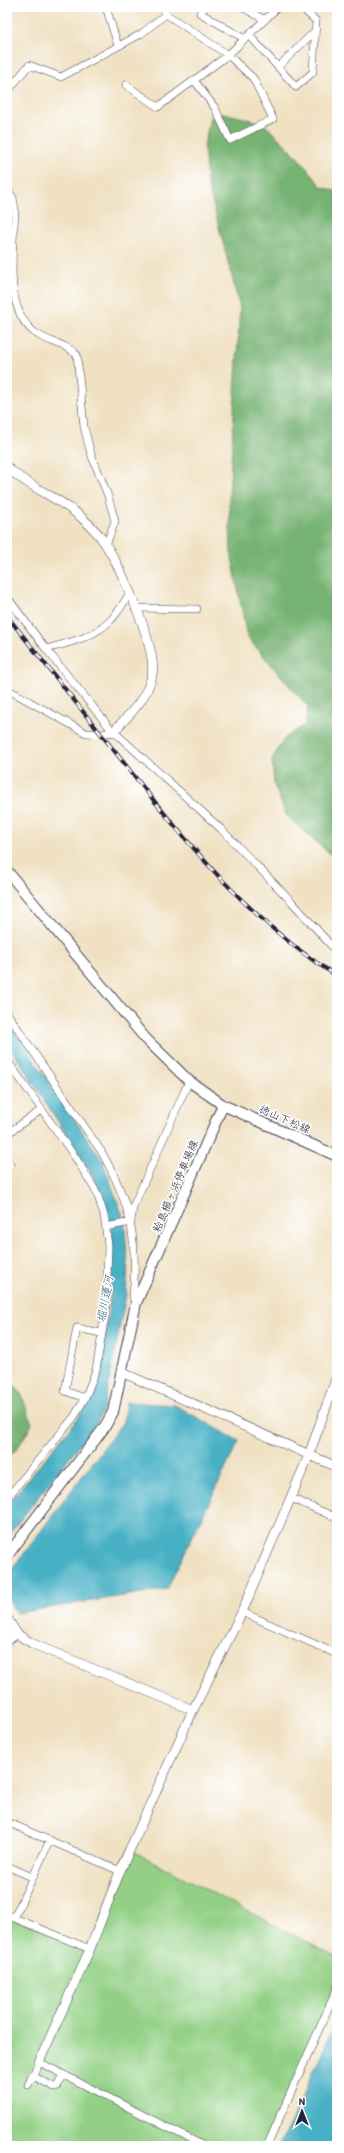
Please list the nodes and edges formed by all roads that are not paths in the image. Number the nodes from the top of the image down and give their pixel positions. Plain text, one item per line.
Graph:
1 (106, 7) edge
2 (205, 7) edge
3 (242, 7) edge
4 (278, 7) edge
5 (301, 7) edge
6 (165, 10) edge
7 (265, 20) junction
8 (315, 31) junction
9 (247, 37) junction
10 (118, 46) junction
11 (228, 55) junction
12 (278, 66) junction
13 (194, 80) junction
14 (126, 85) dead end
15 (7, 92) edge
16 (7, 189) edge
17 (7, 467) edge
18 (106, 545) junction
19 (129, 594) junction
20 (7, 597) edge
21 (135, 608) junction
22 (197, 609) dead end
23 (46, 650) junction
24 (7, 689) edge
25 (113, 732) junction
26 (7, 871) edge
27 (337, 952) edge
28 (7, 1013) edge
29 (7, 1060) edge
30 (189, 1081) junction
31 (223, 1104) junction
32 (42, 1110) junction
33 (7, 1134) edge
34 (337, 1156) edge
35 (129, 1222) junction
36 (108, 1227) junction
37 (136, 1303) junction
38 (101, 1333) junction
39 (121, 1372) junction
40 (337, 1376) edge
41 (85, 1398) junction
42 (309, 1455) junction
43 (337, 1467) edge
44 (7, 1498) edge
45 (291, 1498) junction
46 (337, 1518) edge
47 (7, 1556) edge
48 (242, 1612) junction
49 (7, 1618) edge
50 (18, 1634) junction
51 (7, 1640) edge
52 (337, 1654) edge
53 (193, 1710) junction
54 (7, 1822) edge
55 (50, 1840) junction
56 (7, 1866) edge
57 (120, 1871) junction
58 (32, 1877) junction
59 (11, 1916) edge
60 (90, 1949) junction
61 (337, 1989) edge
62 (39, 2062) junction
63 (64, 2075) junction
64 (33, 2076) junction
65 (28, 2085) dead end
66 (204, 2146) edge
67 (267, 2146) edge

1 - 10 street
2 - 9 street
3 - 7 street
4 - 7 street
5 - 8 street
6 - 10 street
6 - 11 street
7 - 9 street
8 - 12 street
8 - 12 street
9 - 11 street
9 - 12 street
10 - 15 street
11 - 13 street
11 - 13 street
13 - 14 street
16 - 18 street
17 - 18 street
18 - 19 street
19 - 21 street
19 - 23 street
20 - 23 street
21 - 22 street
21 - 25 street
23 - 25 street
24 - 25 street
25 - 27 street
26 - 30 main road
28 - 35 street
29 - 32 street
30 - 31 main road
30 - 35 street
31 - 34 main road, 徳山下松線
31 - 37 main road, 粭島櫛ヶ浜停車場線
32 - 33 street
32 - 36 street
35 - 36 street
35 - 37 street
36 - 38 street
37 - 39 main road, 粭島櫛ヶ浜停車場線
38 - 41 street
38 - 41 street
39 - 42 street
39 - 47 main road, 粭島櫛ヶ浜停車場線
40 - 42 street
41 - 44 street
42 - 43 street
42 - 45 street
45 - 46 street
45 - 48 street
48 - 52 street
48 - 53 street
49 - 50 street
50 - 51 street
50 - 53 street
53 - 57 street
54 - 55 street
55 - 57 street
55 - 58 street
56 - 58 street
57 - 60 street
58 - 59 street
59 - 60 street
60 - 62 street
61 - 67 street
62 - 63 street
62 - 64 street
63 - 64 street
63 - 66 street
64 - 65 street

